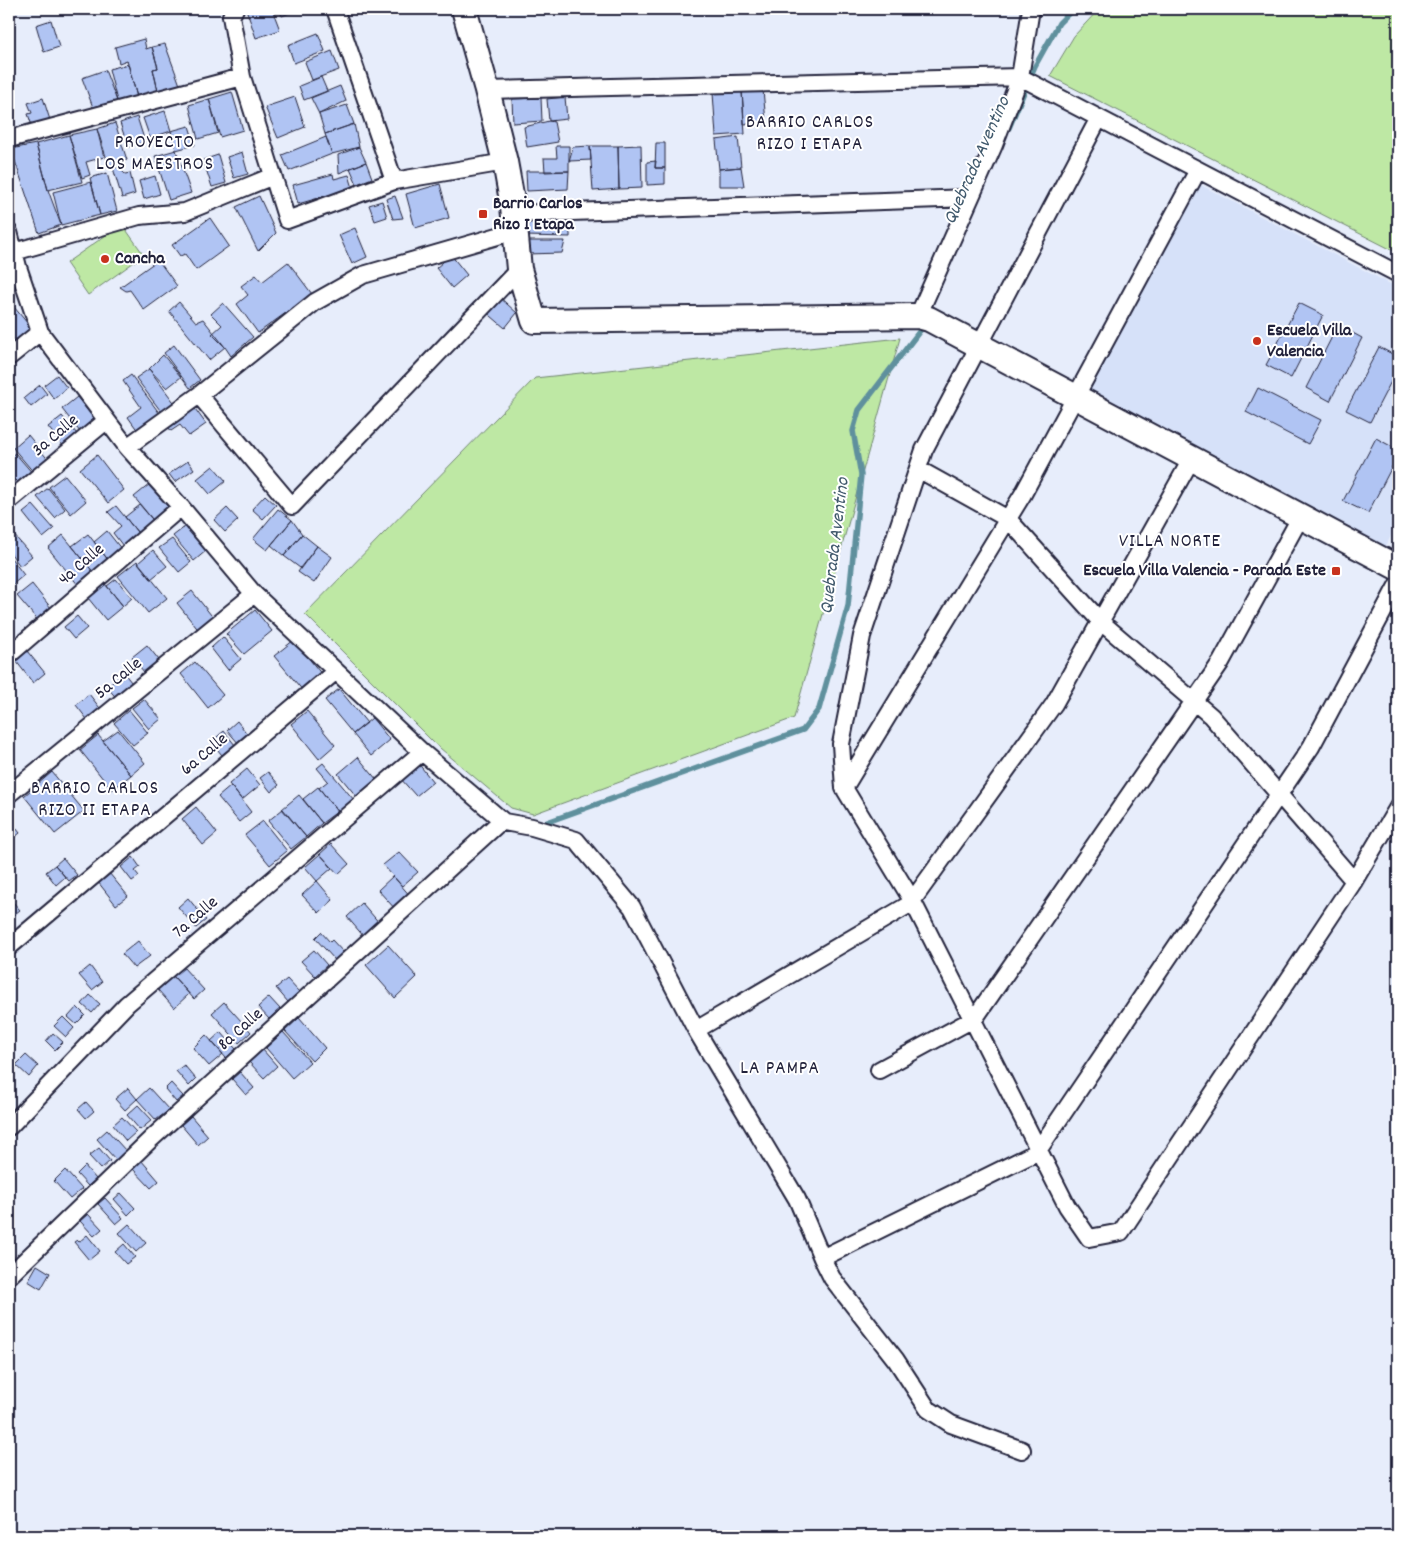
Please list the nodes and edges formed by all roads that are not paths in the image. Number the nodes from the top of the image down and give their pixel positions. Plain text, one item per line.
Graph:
1 (235, 9) edge
2 (334, 9) edge
3 (464, 9) edge
4 (1031, 9) edge
5 (1020, 77) junction
6 (242, 78) junction
7 (487, 90) junction
8 (1098, 118) junction
9 (9, 139) edge
10 (505, 162) junction
11 (1198, 170) junction
12 (273, 176) junction
13 (394, 181) junction
14 (969, 198) junction
15 (515, 222) junction
16 (9, 232) edge
17 (14, 264) edge
18 (519, 269) junction
19 (1398, 274) edge
20 (918, 316) junction
21 (40, 332) junction
22 (979, 346) junction
23 (9, 357) edge
24 (199, 395) junction
25 (1075, 397) junction
26 (106, 421) junction
27 (127, 447) junction
28 (1192, 458) junction
29 (918, 469) junction
30 (9, 501) edge
31 (181, 506) junction
32 (1301, 516) junction
33 (1008, 519) junction
34 (1398, 568) edge
35 (1398, 584) edge
36 (254, 594) junction
37 (1100, 622) junction
38 (9, 655) edge
39 (336, 671) junction
40 (1194, 702) junction
41 (422, 752) junction
42 (844, 788) junction
43 (9, 794) edge
44 (1279, 794) junction
45 (1398, 807) edge
46 (504, 822) junction
47 (1354, 880) junction
48 (912, 900) junction
49 (9, 947) edge
50 (973, 1019) junction
51 (696, 1030) junction
52 (879, 1070) dead end
53 (9, 1127) edge
54 (1039, 1150) junction
55 (822, 1258) junction
56 (9, 1276) edge
57 (1022, 1450) dead end

1 - 6 street
2 - 13 street
3 - 7 street
4 - 5 street
5 - 7 street
5 - 8 street
5 - 14 street
6 - 9 street
6 - 12 street
7 - 10 street
8 - 11 street
8 - 22 street
10 - 13 street
10 - 15 street
11 - 19 street
11 - 25 street
12 - 13 street
12 - 17 street
14 - 15 street
14 - 20 street
15 - 18 street
15 - 24 street
16 - 17 street
17 - 21 street
18 - 20 street
18 - 24 street
20 - 22 street
21 - 23 street
21 - 26 street
22 - 25 street
22 - 29 street
24 - 27 street
25 - 28 street
25 - 33 street
26 - 27 street
26 - 30 street, 3a Calle
27 - 31 street
28 - 32 street
28 - 37 street
29 - 33 street
29 - 42 street
31 - 36 street
31 - 38 street, 4a Calle
32 - 34 street
32 - 40 street
33 - 37 street
33 - 42 street
35 - 44 street
36 - 39 street
36 - 43 street, 5a Calle
37 - 40 street
37 - 48 street
39 - 41 street
39 - 49 street, 6a Calle
40 - 44 street
40 - 50 street
41 - 46 street
41 - 53 street, 7a Calle
42 - 48 street
44 - 47 street
44 - 54 street
45 - 47 street
46 - 51 street
46 - 56 street, 8a Calle
47 - 54 street
48 - 50 street
48 - 51 street
50 - 52 street
50 - 54 street
51 - 55 street
54 - 55 street
55 - 57 street

